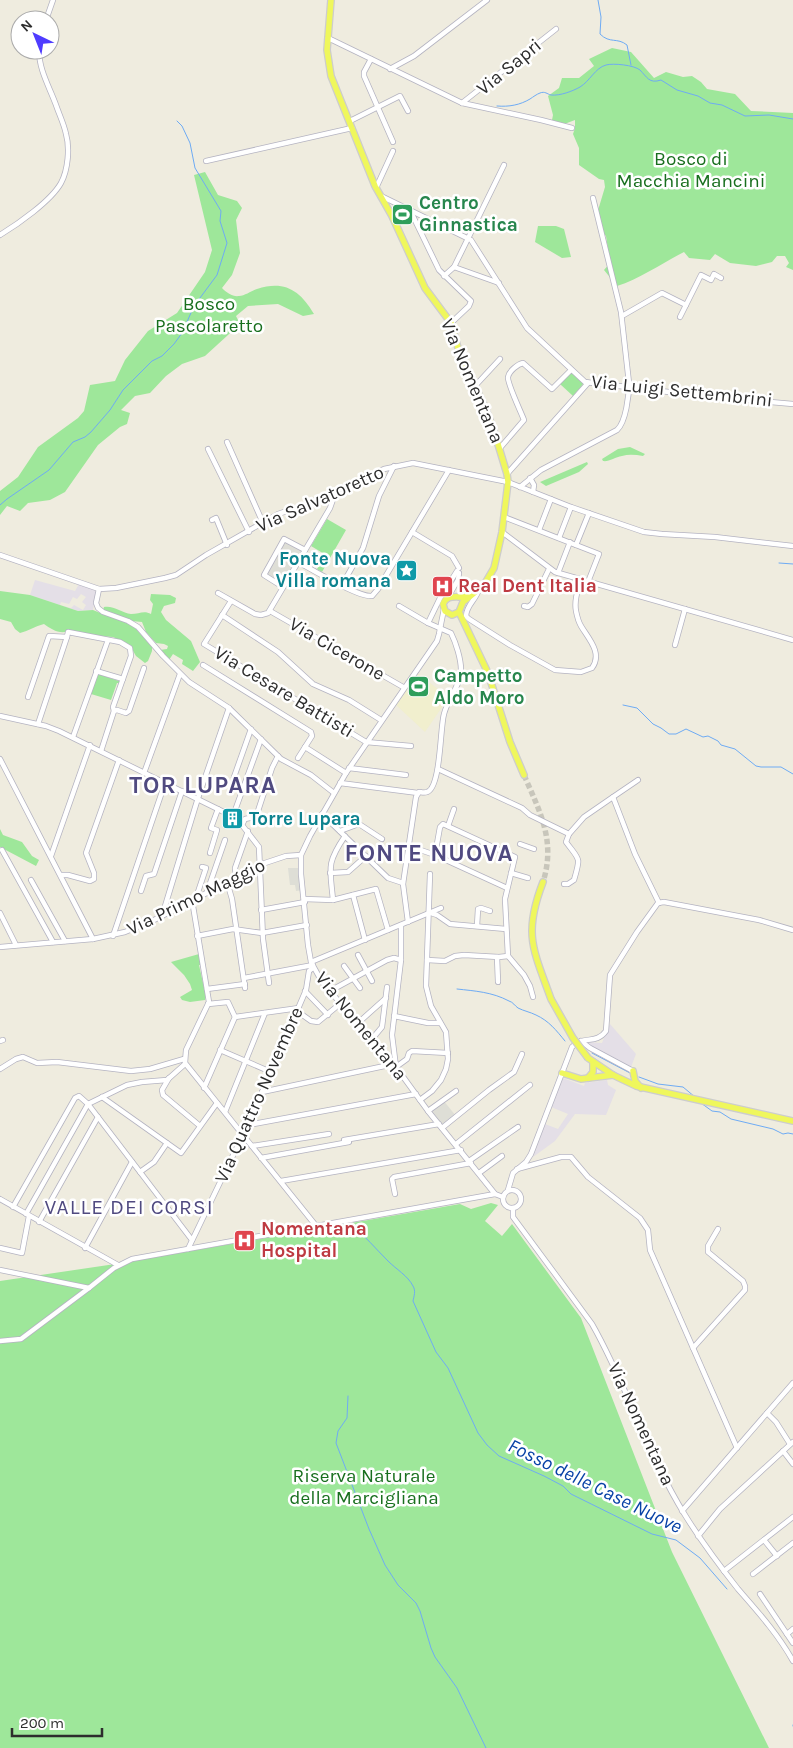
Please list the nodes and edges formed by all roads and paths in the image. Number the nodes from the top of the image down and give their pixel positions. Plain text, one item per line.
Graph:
1 (331, 0) edge
2 (487, 0) edge
3 (556, 29) dead end
4 (328, 38) junction
5 (371, 59) junction
6 (40, 60) edge
7 (390, 69) junction
8 (462, 103) junction
9 (378, 107) junction
10 (408, 111) dead end
11 (350, 121) junction
12 (352, 128) junction
13 (572, 128) dead end
14 (393, 142) dead end
15 (393, 151) dead end
16 (206, 161) dead end
17 (504, 165) dead end
18 (376, 188) junction
19 (381, 196) junction
20 (593, 198) dead end
21 (410, 210) junction
22 (0, 235) edge
23 (467, 238) junction
24 (454, 266) junction
25 (444, 276) junction
26 (721, 278) dead end
27 (499, 283) junction
28 (686, 305) junction
29 (622, 316) junction
30 (680, 317) dead end
31 (451, 323) junction
32 (500, 359) dead end
33 (571, 370) junction
34 (588, 383) junction
35 (476, 386) junction
36 (629, 388) junction
37 (793, 404) edge
38 (226, 442) dead end
39 (500, 448) junction
40 (208, 449) dead end
41 (394, 466) junction
42 (449, 470) junction
43 (507, 474) junction
44 (530, 478) junction
45 (508, 482) junction
46 (520, 487) junction
47 (336, 491) junction
48 (533, 492) junction
49 (552, 499) junction
50 (571, 507) junction
51 (589, 513) junction
52 (504, 517) junction
53 (212, 520) dead end
54 (263, 523) junction
55 (539, 530) junction
56 (249, 532) junction
57 (412, 532) junction
58 (502, 532) junction
59 (558, 538) junction
60 (570, 542) junction
61 (227, 544) junction
62 (576, 545) junction
63 (793, 546) edge
64 (305, 550) junction
65 (0, 555) edge
66 (298, 562) junction
67 (549, 569) junction
68 (458, 571) junction
69 (558, 573) junction
70 (582, 580) junction
71 (588, 582) junction
72 (342, 585) junction
73 (283, 587) junction
74 (454, 588) junction
75 (99, 589) junction
76 (479, 589) junction
77 (218, 593) dead end
78 (469, 595) junction
79 (448, 597) junction
80 (457, 598) junction
81 (231, 601) junction
82 (462, 605) junction
83 (399, 606) dead end
84 (524, 606) dead end
85 (444, 609) junction
86 (685, 610) junction
87 (270, 611) junction
88 (459, 612) junction
89 (222, 615) junction
90 (449, 615) junction
91 (441, 619) junction
92 (428, 623) junction
93 (440, 627) junction
94 (67, 637) junction
95 (108, 640) junction
96 (793, 640) edge
97 (675, 645) dead end
98 (203, 664) dead end
99 (144, 668) dead end
100 (96, 672) junction
101 (180, 674) junction
102 (123, 679) junction
103 (403, 687) junction
104 (28, 697) dead end
105 (228, 708) junction
106 (114, 711) junction
107 (0, 716) edge
108 (381, 720) junction
109 (38, 724) junction
110 (251, 729) junction
111 (73, 737) junction
112 (261, 739) junction
113 (366, 742) junction
114 (90, 745) junction
115 (411, 746) dead end
116 (305, 747) junction
117 (101, 751) junction
118 (278, 756) junction
119 (298, 758) dead end
120 (0, 759) edge
121 (119, 760) junction
122 (349, 768) junction
123 (438, 769) junction
124 (144, 773) junction
125 (346, 773) junction
126 (406, 775) dead end
127 (524, 775) tunnel mouth
128 (234, 777) dead end
129 (638, 780) dead end
130 (165, 783) junction
131 (340, 783) junction
132 (182, 791) junction
133 (334, 793) junction
134 (418, 793) junction
135 (613, 797) junction
136 (198, 798) junction
137 (218, 809) junction
138 (454, 809) dead end
139 (322, 814) junction
140 (233, 816) junction
141 (242, 824) junction
142 (448, 826) junction
143 (340, 831) junction
144 (248, 832) junction
145 (569, 834) junction
146 (345, 836) junction
147 (382, 839) dead end
148 (225, 840) dead end
149 (520, 844) dead end
150 (409, 846) junction
151 (534, 849) dead end
152 (2, 850) dead end
153 (210, 853) dead end
154 (301, 855) junction
155 (435, 855) junction
156 (51, 856) junction
157 (366, 856) junction
158 (260, 866) junction
159 (202, 867) dead end
160 (330, 873) junction
161 (511, 873) junction
162 (430, 874) dead end
163 (61, 875) junction
164 (236, 878) junction
165 (528, 878) dead end
166 (31, 880) dead end
167 (227, 882) junction
168 (543, 882) tunnel mouth
169 (403, 883) junction
170 (564, 884) dead end
171 (507, 888) junction
172 (141, 891) dead end
173 (207, 892) junction
174 (353, 895) junction
175 (194, 899) junction
176 (304, 900) junction
177 (333, 900) junction
178 (659, 903) junction
179 (441, 908) dead end
180 (261, 910) junction
181 (490, 911) dead end
182 (0, 913) edge
183 (430, 913) junction
184 (162, 916) junction
185 (408, 922) junction
186 (307, 925) junction
187 (401, 925) junction
188 (477, 926) junction
189 (506, 928) junction
190 (237, 929) junction
191 (388, 930) junction
192 (793, 930) edge
193 (262, 933) junction
194 (113, 936) junction
195 (197, 936) junction
196 (92, 939) junction
197 (365, 940) junction
198 (65, 941) junction
199 (53, 942) junction
200 (16, 945) junction
201 (0, 947) edge
202 (358, 955) dead end
203 (508, 956) junction
204 (497, 957) junction
205 (401, 960) junction
206 (427, 960) junction
207 (312, 965) junction
208 (344, 966) dead end
209 (367, 970) junction
210 (267, 973) junction
211 (244, 978) junction
212 (353, 978) junction
213 (372, 981) dead end
214 (498, 982) dead end
215 (269, 983) dead end
216 (387, 987) dead end
217 (360, 988) dead end
218 (207, 989) junction
219 (330, 990) junction
220 (305, 991) junction
221 (533, 997) dead end
222 (386, 998) junction
223 (341, 1003) junction
224 (208, 1004) junction
225 (298, 1009) junction
226 (265, 1013) junction
227 (328, 1015) junction
228 (394, 1016) junction
229 (235, 1017) junction
230 (358, 1023) junction
231 (440, 1023) junction
232 (372, 1039) junction
233 (581, 1041) junction
234 (220, 1050) junction
235 (448, 1053) junction
236 (522, 1054) dead end
237 (246, 1060) junction
238 (591, 1060) junction
239 (185, 1062) junction
240 (395, 1066) junction
241 (0, 1068) edge
242 (271, 1072) junction
243 (562, 1073) junction
244 (633, 1073) junction
245 (613, 1075) junction
246 (169, 1078) junction
247 (588, 1078) junction
248 (623, 1080) junction
249 (530, 1085) dead end
250 (204, 1088) junction
251 (641, 1088) junction
252 (456, 1091) dead end
253 (262, 1092) junction
254 (416, 1094) junction
255 (102, 1096) junction
256 (420, 1100) junction
257 (217, 1103) junction
258 (88, 1104) junction
259 (428, 1111) junction
260 (225, 1112) junction
261 (98, 1117) junction
262 (793, 1121) edge
263 (248, 1125) junction
264 (200, 1126) junction
265 (441, 1126) junction
266 (518, 1127) dead end
267 (329, 1134) dead end
268 (243, 1135) junction
269 (168, 1143) junction
270 (456, 1144) junction
271 (252, 1146) junction
272 (461, 1150) junction
273 (502, 1156) dead end
274 (261, 1158) junction
275 (132, 1162) junction
276 (470, 1162) junction
277 (516, 1169) junction
278 (140, 1172) junction
279 (479, 1173) junction
280 (281, 1181) junction
281 (508, 1190) junction
282 (395, 1194) dead end
283 (495, 1194) junction
284 (503, 1197) junction
285 (0, 1199) edge
286 (14, 1207) junction
287 (513, 1208) junction
288 (27, 1215) junction
289 (39, 1222) junction
290 (317, 1227) junction
291 (718, 1229) dead end
292 (192, 1240) junction
293 (0, 1248) edge
294 (85, 1248) junction
295 (188, 1249) junction
296 (118, 1265) junction
297 (0, 1270) edge
298 (89, 1288) junction
299 (0, 1341) edge
300 (694, 1348) junction
301 (793, 1383) edge
302 (767, 1413) junction
303 (792, 1443) edge
304 (737, 1448) junction
305 (783, 1451) junction
306 (793, 1464) edge
307 (682, 1511) junction
308 (793, 1517) edge
309 (698, 1536) junction
310 (764, 1540) junction
311 (793, 1543) edge
312 (777, 1556) junction
313 (724, 1571) junction
314 (753, 1574) dead end
315 (760, 1594) dead end
316 (793, 1629) edge
317 (787, 1634) junction
318 (793, 1643) edge
319 (793, 1659) edge

1 - 4 main road, Via Nomentana
2 - 7 street
3 - 8 street, Via Sapri
4 - 5 street
4 - 11 main road, Via Nomentana
5 - 7 street
5 - 9 street
6 - 22 street
7 - 8 street
8 - 13 street
9 - 10 street
9 - 11 street
9 - 14 street
11 - 12 main road, Via Nomentana
12 - 16 street
12 - 18 main road, Via Nomentana
15 - 18 street
17 - 23 street
18 - 19 main road, Via Nomentana
19 - 21 street, Via Luigi Settembrini
19 - 31 main road, Via Nomentana
20 - 29 street
21 - 23 street, Via Luigi Settembrini
21 - 25 street
23 - 24 street
23 - 27 street, Via Luigi Settembrini
24 - 25 street
24 - 27 street
25 - 31 street
26 - 28 street
27 - 33 street, Via Luigi Settembrini
28 - 29 street
28 - 30 street
29 - 36 street
31 - 35 main road, Via Nomentana
32 - 35 street
33 - 34 street, Via Luigi Settembrini
33 - 39 street
34 - 36 street, Via Luigi Settembrini
34 - 43 street
35 - 39 main road, Via Nomentana
36 - 37 street, Via Luigi Settembrini
36 - 44 street
38 - 54 street
39 - 43 main road, Via Nomentana
40 - 56 street
41 - 42 street, Via Salvatoretto
41 - 47 street, Via Salvatoretto
41 - 72 street
42 - 45 street, Via Salvatoretto
42 - 57 street
43 - 45 main road, Via Nomentana
44 - 46 street
44 - 48 street
45 - 46 street, Via Salvatoretto
45 - 52 main road, Via Nomentana
46 - 48 street, Via Salvatoretto
47 - 54 street, Via Salvatoretto
47 - 64 street
48 - 49 street, Via Salvatoretto
49 - 50 street, Via Salvatoretto
49 - 55 street
50 - 51 street, Via Salvatoretto
50 - 59 street
51 - 62 street
51 - 63 street, Via Salvatoretto
52 - 55 street
52 - 58 main road, Via Nomentana
53 - 61 street
54 - 56 street, Via Salvatoretto
55 - 59 street
56 - 61 street, Via Salvatoretto
57 - 68 street
57 - 72 street
58 - 67 street
58 - 76 main road, Via Nomentana
59 - 60 street
60 - 62 street
60 - 69 street
61 - 75 street, Via Salvatoretto
62 - 71 street
64 - 66 street
64 - 73 street
65 - 75 street, Via Salvatoretto
66 - 72 street
66 - 73 street
67 - 69 street
67 - 84 street
68 - 74 street
68 - 92 street
69 - 70 street
70 - 71 street
70 - 76 street
71 - 86 street
73 - 87 street
74 - 79 street
74 - 80 street
75 - 101 street
76 - 78 main road, Via Nomentana
77 - 81 street
78 - 80 main road, Via Nomentana
78 - 82 main road, Via Nomentana
79 - 80 main road
79 - 85 main road
80 - 82 main road
81 - 87 street
81 - 89 street
82 - 88 main road
83 - 92 street
85 - 90 main road
85 - 91 street, Via Nomentana
86 - 96 street
86 - 97 street
87 - 103 street, Via Cicerone
88 - 90 main road
88 - 127 main road
89 - 108 street
89 - 113 street, Via Cesare Battisti
90 - 91 street
91 - 93 street, Via Nomentana
92 - 93 street
93 - 103 street, Via Nomentana
93 - 123 street
94 - 95 street
94 - 104 street
94 - 109 street
95 - 100 street
95 - 102 street
98 - 116 street
99 - 106 street
100 - 102 street
100 - 111 street
101 - 105 street
101 - 124 street
102 - 106 street
103 - 108 street, Via Nomentana
105 - 110 street
105 - 136 street
106 - 117 street
107 - 109 street
108 - 113 street, Via Nomentana
109 - 111 street
110 - 112 street
110 - 128 street
111 - 114 street
112 - 118 street
112 - 140 street
113 - 115 street
113 - 122 street, Via Nomentana
114 - 117 street
114 - 156 street
116 - 119 street
116 - 125 street
117 - 121 street
118 - 133 street
118 - 141 street
120 - 156 street
121 - 124 street
121 - 163 street
122 - 125 street, Via Nomentana
122 - 126 street
123 - 134 street
123 - 145 street
124 - 130 street
125 - 131 street, Via Nomentana
129 - 135 street
130 - 132 street
130 - 194 street
131 - 133 street, Via Nomentana
131 - 134 street
132 - 136 street
132 - 172 street
133 - 139 street, Via Nomentana
134 - 150 street
135 - 145 street
135 - 178 street
136 - 137 street
136 - 184 street
137 - 140 street
137 - 153 street
138 - 142 street
139 - 143 street
139 - 154 street, Via Nomentana
140 - 141 street
141 - 144 street
142 - 155 street
142 - 161 street
143 - 146 street
143 - 147 street
144 - 158 street
144 - 164 street
145 - 170 street
146 - 157 street
146 - 160 street
148 - 173 street
149 - 151 street
150 - 155 street
150 - 169 street
152 - 199 street
154 - 158 street, Via Primo Maggio
154 - 176 street, Via Nomentana
155 - 171 street
156 - 163 street
157 - 160 street
157 - 169 street
158 - 164 street, Via Primo Maggio
158 - 180 street
159 - 175 street
160 - 177 street
161 - 165 street
161 - 171 street
162 - 183 street
163 - 196 street
164 - 167 street, Via Primo Maggio
166 - 198 street
167 - 173 street, Via Primo Maggio
167 - 190 street
168 - 238 main road, bridge
169 - 185 street
171 - 189 street
173 - 175 street, Via Primo Maggio
174 - 177 street
174 - 191 street
174 - 197 street
175 - 184 street, Via Primo Maggio
175 - 195 street
176 - 177 street
176 - 180 street
176 - 186 street, Via Nomentana
178 - 192 street
178 - 233 street
179 - 183 street
180 - 193 street
181 - 188 street
182 - 200 street
183 - 185 street
183 - 188 street
183 - 206 street
184 - 194 street, Via Primo Maggio
185 - 187 street
186 - 193 street
186 - 207 street, Via Nomentana
187 - 191 street
187 - 205 street
188 - 189 street
189 - 203 street
190 - 193 street
190 - 195 street
190 - 211 street
191 - 197 street
193 - 210 street
194 - 196 street, Via Primo Maggio
195 - 218 street
196 - 198 street, Via Primo Maggio
197 - 207 street
198 - 199 street, Via Primo Maggio
199 - 200 street, Via Primo Maggio
200 - 201 street, Via Primo Maggio
202 - 209 street
203 - 204 street
203 - 221 street
204 - 206 street
204 - 214 street
205 - 209 street
205 - 228 street
206 - 231 street
207 - 210 street
207 - 219 street, Via Nomentana
207 - 220 street, Via Quattro Novembre
208 - 212 street
209 - 212 street
209 - 213 street
210 - 211 street
210 - 215 street
211 - 218 street
212 - 217 street
212 - 219 street
216 - 222 street
218 - 224 street
219 - 223 street, Via Nomentana
220 - 225 street, Via Quattro Novembre
220 - 227 street
222 - 230 street
222 - 232 street
223 - 227 street
223 - 230 street, Via Nomentana
224 - 229 street
224 - 239 street
225 - 226 street
225 - 227 street
225 - 242 street, Via Quattro Novembre
226 - 229 street
226 - 237 street
228 - 231 street
228 - 240 street
229 - 234 street
230 - 232 street, Via Nomentana
231 - 235 street
232 - 240 street, Via Nomentana
233 - 243 street
233 - 244 street
234 - 237 street
234 - 250 street
235 - 240 street
235 - 256 street
236 - 265 street
237 - 242 street
237 - 260 street
238 - 245 main road
238 - 247 main road
239 - 241 street
239 - 246 street
239 - 250 street
240 - 253 street
240 - 254 street, Via Nomentana
242 - 253 street, Via Quattro Novembre
243 - 247 main road
243 - 277 street
244 - 248 main road
244 - 251 main road
245 - 247 main road
245 - 248 main road
246 - 255 street
246 - 264 street
248 - 251 main road
249 - 270 street
250 - 257 street
251 - 262 main road
252 - 259 street
253 - 263 street, Via Quattro Novembre
254 - 256 street, Via Nomentana
254 - 263 street
255 - 258 street
255 - 269 street
256 - 259 street, Via Nomentana
257 - 260 street
257 - 264 street
258 - 261 street
258 - 286 street
258 - 288 street
259 - 265 street, Via Nomentana
260 - 268 street
261 - 275 street
261 - 289 street
263 - 268 street, Via Quattro Novembre
264 - 269 street
265 - 270 street, Via Nomentana
265 - 274 street
266 - 276 street
267 - 271 street
268 - 271 street
268 - 292 street, Via Quattro Novembre
269 - 278 street
270 - 272 street, Via Nomentana
271 - 274 street
272 - 276 street, Via Nomentana
272 - 280 street
273 - 279 street
274 - 280 street
275 - 278 street
275 - 294 street
276 - 279 street, Via Nomentana
276 - 282 street
277 - 281 street
277 - 300 street
278 - 292 street
279 - 283 street, Via Nomentana
280 - 290 street
281 - 284 street
281 - 287 street
283 - 284 street
283 - 290 street
284 - 287 street
285 - 286 street
286 - 288 street
287 - 307 street, Via Nomentana
288 - 289 street
288 - 293 street
289 - 294 street
290 - 295 street
291 - 300 street
292 - 295 street, Via Quattro Novembre
294 - 296 street
295 - 296 street
296 - 298 street
297 - 298 street
298 - 299 street
300 - 304 street
301 - 302 street
302 - 303 street
302 - 304 street
303 - 305 street
304 - 307 street
305 - 306 street
305 - 309 street
307 - 309 street, Via Nomentana
308 - 310 street
309 - 313 street, Via Nomentana
310 - 312 street
310 - 313 street
311 - 312 street
312 - 314 street
313 - 319 street, Via Nomentana
315 - 317 street
316 - 317 street
317 - 318 street

